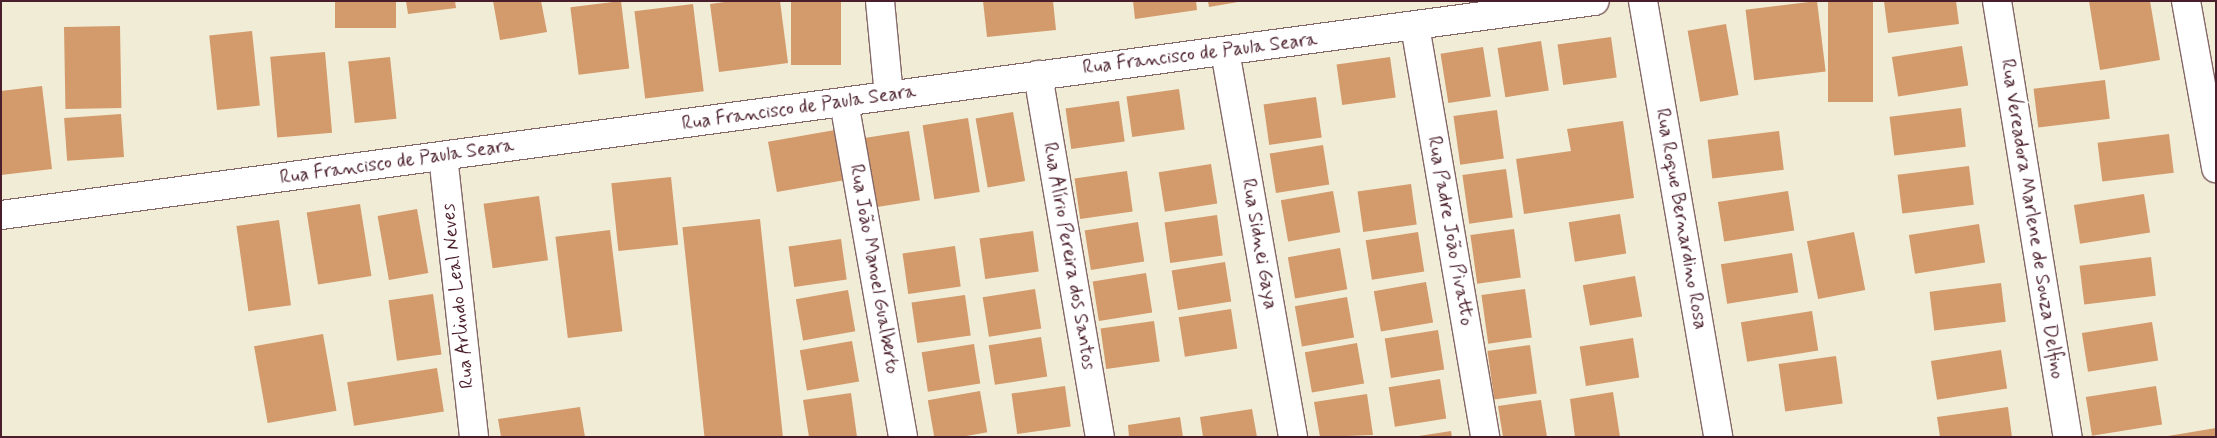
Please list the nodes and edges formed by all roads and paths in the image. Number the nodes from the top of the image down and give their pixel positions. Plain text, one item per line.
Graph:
1 (880, 1) edge
2 (1595, 1) edge
3 (1643, 1) edge
4 (1997, 1) edge
5 (2186, 1) edge
6 (1415, 26) junction
7 (1226, 51) junction
8 (1038, 75) junction
9 (889, 96) junction
10 (844, 102) junction
11 (443, 156) junction
12 (2216, 168) edge
13 (2, 214) edge
14 (474, 437) edge
15 (903, 437) edge
16 (1100, 437) edge
17 (1292, 437) edge
18 (1485, 437) edge
19 (1718, 437) edge
20 (2068, 437) edge

1 - 9 street
2 - 6 street, Rua Francisco de Paula Seara
3 - 19 street, Rua Roque Bernardino Rosa
4 - 20 street, Rua Vereadora Marlene de Souza Delfino
5 - 12 street
6 - 7 street, Rua Francisco de Paula Seara
6 - 18 street, Rua Padre João Pivatto
7 - 8 street, Rua Francisco de Paula Seara
7 - 17 street, Rua Sidnei Gaya
8 - 9 street, Rua Francisco de Paula Seara
8 - 16 street, Rua Alírio Pereira dos Santos
9 - 10 street, Rua Francisco de Paula Seara
10 - 11 street, Rua Francisco de Paula Seara
10 - 15 street, Rua João Manoel Gualberto
11 - 13 street, Rua Francisco de Paula Seara
11 - 14 street, Rua Arlindo Leal Neves

